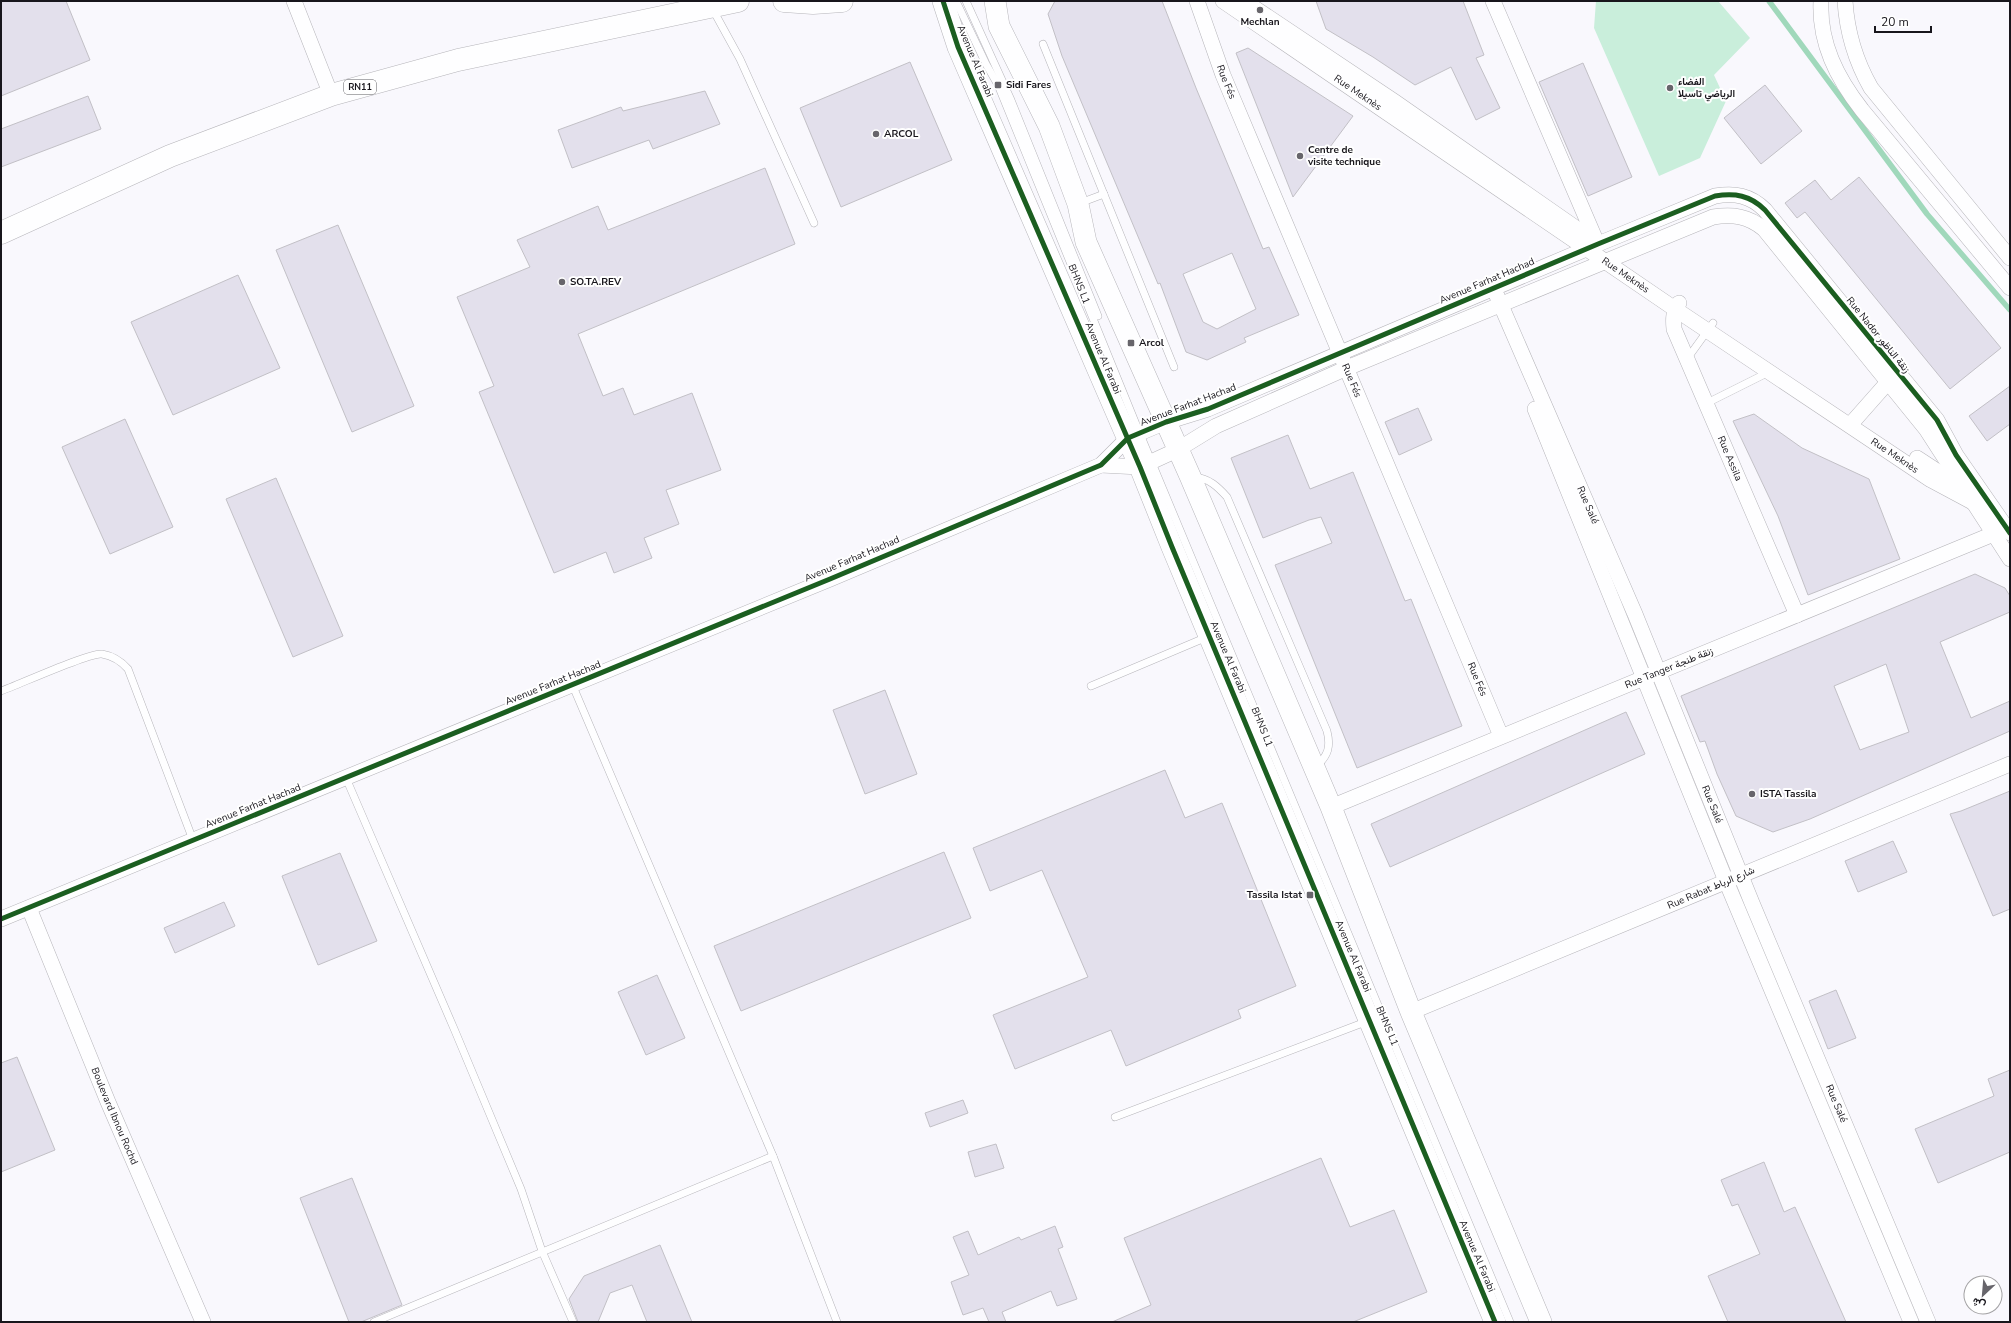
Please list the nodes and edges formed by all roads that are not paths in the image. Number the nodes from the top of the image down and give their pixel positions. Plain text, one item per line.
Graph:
1 (294, 1) edge
2 (738, 1) edge
3 (784, 1) edge
4 (842, 1) edge
5 (943, 1) edge
6 (956, 1) edge
7 (966, 1) edge
8 (995, 1) edge
9 (1197, 1) edge
10 (1223, 1) edge
11 (1244, 1) edge
12 (1493, 1) edge
13 (1821, 1) edge
14 (1845, 1) edge
15 (711, 6) junction
16 (1043, 44) dead end
17 (331, 95) junction
18 (1104, 194) junction
19 (1701, 201) joint
20 (1078, 204) junction
21 (814, 223) dead end
22 (1, 233) edge
23 (1592, 246) junction
24 (2010, 258) edge
25 (1610, 259) junction
26 (2010, 288) edge
27 (1490, 290) junction
28 (1678, 305) junction
29 (1497, 306) junction
30 (1710, 327) junction
31 (1341, 353) junction
32 (1687, 359) junction
33 (1174, 367) dead end
34 (1347, 368) junction
35 (1768, 372) junction
36 (1888, 382) junction
37 (1707, 403) junction
38 (1166, 422) junction
39 (1853, 422) junction
40 (1137, 435) junction
41 (1177, 450) junction
42 (1148, 463) junction
43 (1101, 465) junction
44 (1962, 484) junction
45 (1977, 496) junction
46 (2004, 532) edge
47 (2010, 559) edge
48 (1797, 615) junction
49 (1209, 636) junction
50 (1658, 672) junction
51 (1644, 678) junction
52 (572, 684) junction
53 (1091, 686) dead end
54 (1, 691) edge
55 (1501, 736) junction
56 (2010, 764) edge
57 (346, 778) junction
58 (1331, 807) junction
59 (193, 840) junction
60 (1741, 876) junction
61 (1726, 881) junction
62 (29, 908) junction
63 (1, 919) edge
64 (1411, 1012) junction
65 (1370, 1020) junction
66 (1115, 1117) dead end
67 (772, 1156) junction
68 (542, 1251) junction
69 (203, 1322) edge
70 (374, 1322) edge
71 (573, 1322) edge
72 (837, 1322) edge
73 (1495, 1322) edge
74 (1510, 1322) edge
75 (1513, 1322) edge
76 (1541, 1322) edge
77 (1911, 1322) edge
78 (1928, 1322) edge

1 - 17 street
2 - 15 main road, RN11
3 - 4 main road
5 - 40 street, Avenue Al Farabi
6 - 40 lane, BHNS L1
7 - 40 lane, BHNS L1
8 - 20 street
9 - 31 street, Rue Fés
10 - 23 street, Rue Meknès
11 - 23 street, Rue Meknès
12 - 23 street
13 - 26 street
14 - 24 street
15 - 17 main road, RN11
15 - 21 lane
16 - 18 lane
17 - 22 main road, RN11
18 - 20 lane
18 - 33 lane
19 - 23 street, Avenue Farhat Hachad
19 - 45 street, Rue Nador زنقة الناظور
20 - 38 street
23 - 25 street, Rue Meknès
23 - 27 street, Avenue Farhat Hachad
25 - 28 street, Rue Meknès
25 - 29 street, Avenue Farhat Hachad
25 - 36 street, Avenue Farhat Hachad
27 - 29 street, Rue Salé
27 - 31 street, Avenue Farhat Hachad
28 - 30 street, Rue Meknès
28 - 32 street, Rue Assila
29 - 34 street, Avenue Farhat Hachad
29 - 50 street, Rue Salé
29 - 51 street, Rue Salé
30 - 32 lane
30 - 35 street, Rue Meknès
30 - 39 street, Rue Meknès
31 - 34 street, Rue Fés
31 - 38 street, Avenue Farhat Hachad
32 - 37 street, Rue Assila
34 - 41 street, Avenue Farhat Hachad
34 - 55 street, Rue Fés
35 - 37 lane
35 - 39 street, Rue Meknès
36 - 39 street
36 - 44 street
37 - 48 street, Rue Assila
38 - 40 street, Avenue Farhat Hachad
38 - 41 street
39 - 44 street, Rue Meknès
39 - 45 street, Rue Meknès
40 - 42 street, Avenue Al Farabi
40 - 43 street, Avenue Farhat Hachad
41 - 42 street, Avenue Farhat Hachad
41 - 58 street
42 - 43 street, Avenue Farhat Hachad
42 - 49 street, Avenue Al Farabi
42 - 74 lane, BHNS L1
42 - 75 lane, BHNS L1
43 - 52 street, Avenue Farhat Hachad
44 - 45 street, Rue Meknès
45 - 46 street, Rue Nador زنقة الناظور
45 - 46 street, Rue Nador زنقة الناظور
46 - 47 street, Rue Nador زنقة الناظور
46 - 48 street, Rue Tanger زنقة طنجة
48 - 50 street, Rue Tanger زنقة طنجة
49 - 53 lane
49 - 65 street, Avenue Al Farabi
50 - 51 street, Rue Tanger زنقة طنجة
50 - 60 street, Rue Salé
51 - 55 street, Rue Tanger زنقة طنجة
51 - 61 street, Rue Salé
52 - 57 street, Avenue Farhat Hachad
52 - 67 lane
54 - 59 lane
55 - 58 street, Rue Tanger زنقة طنجة
56 - 60 street, Rue Rabat شارع الرباط
57 - 59 street, Avenue Farhat Hachad
57 - 68 lane
58 - 64 street
59 - 62 street, Avenue Farhat Hachad
60 - 61 street, Rue Rabat شارع الرباط
60 - 78 street, Rue Salé
61 - 64 street, Rue Rabat شارع الرباط
61 - 77 street, Rue Salé
62 - 63 street, Avenue Farhat Hachad
62 - 69 street, Boulevard Ibnou Rochd
64 - 76 street
65 - 66 lane
65 - 73 street, Avenue Al Farabi
67 - 68 lane
67 - 72 lane
68 - 70 lane
68 - 71 lane

